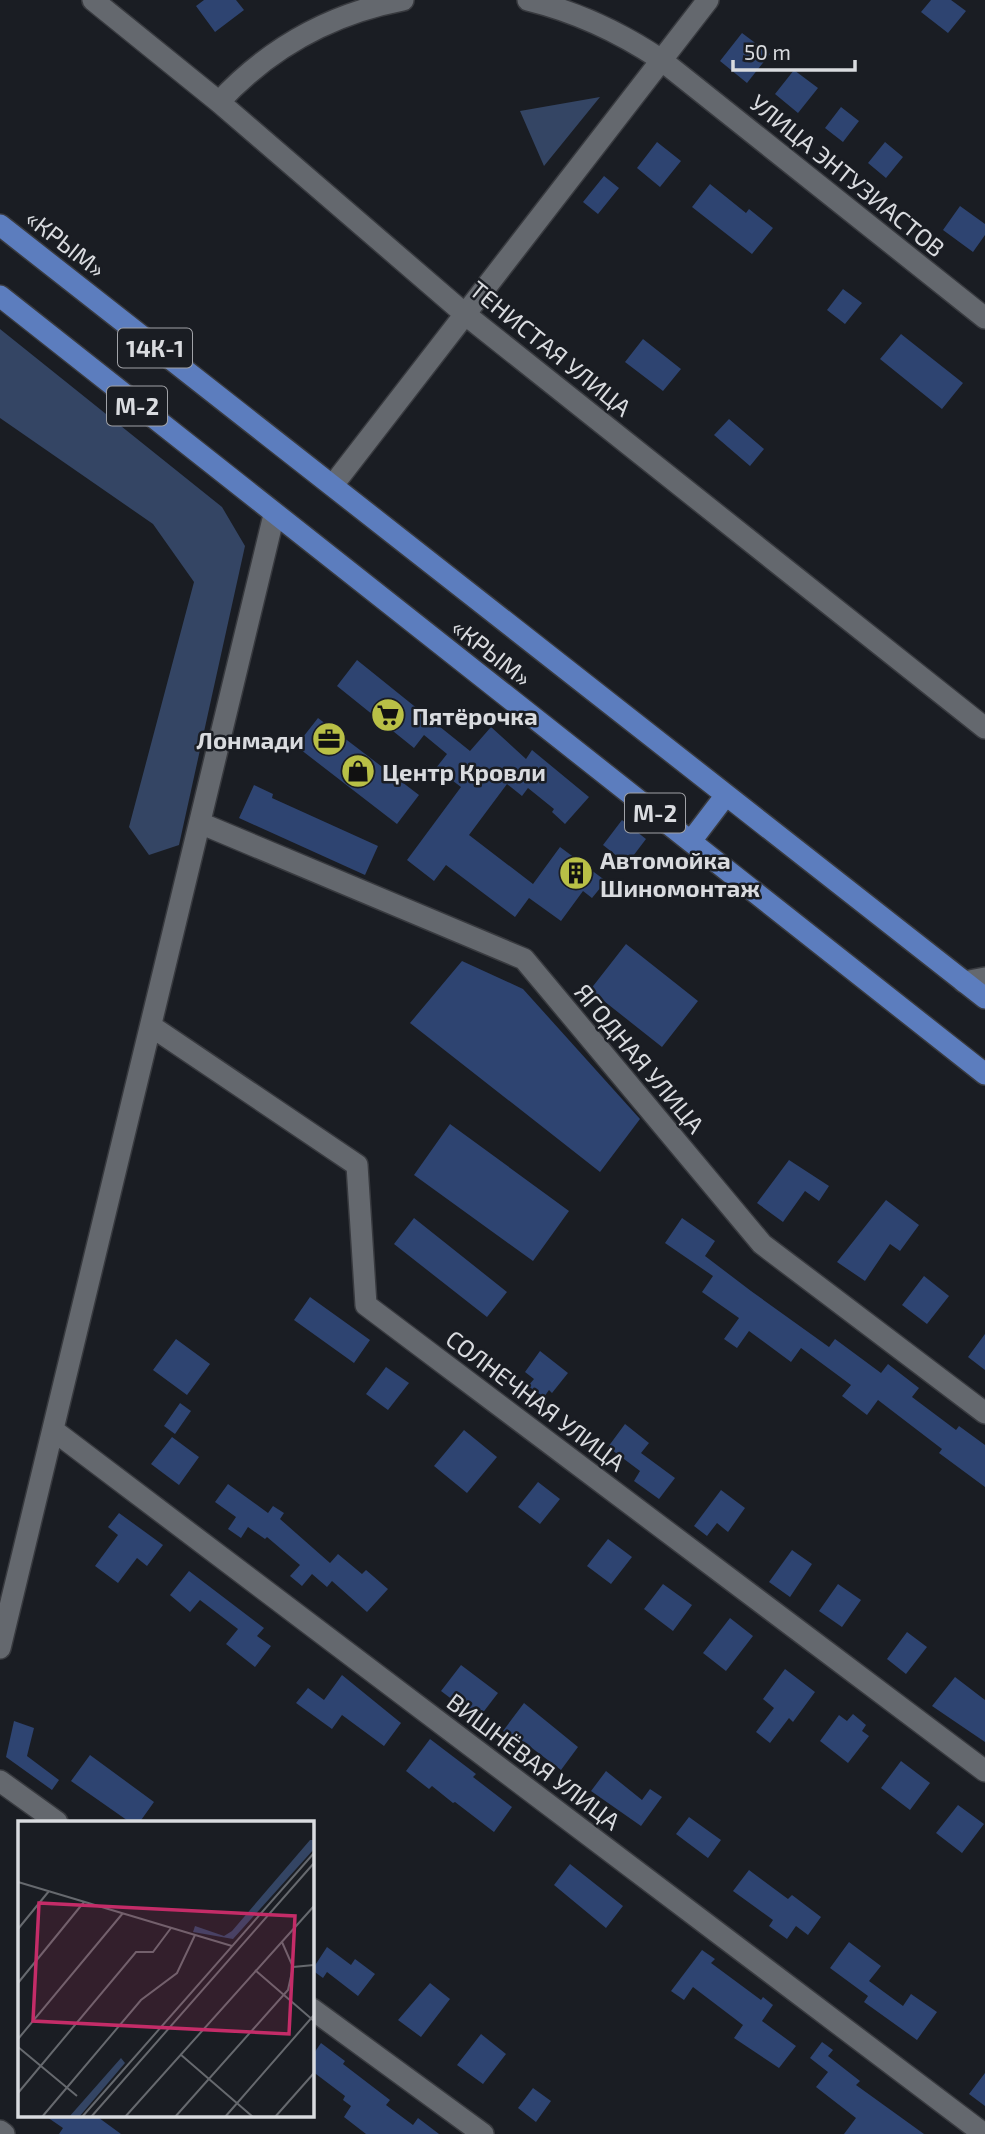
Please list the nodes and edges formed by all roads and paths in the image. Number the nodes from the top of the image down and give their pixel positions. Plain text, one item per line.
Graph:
1 (93, 0) edge
2 (403, 0) edge
3 (528, 0) edge
4 (708, 0) edge
5 (660, 59) junction
6 (219, 103) junction
7 (0, 225) edge
8 (0, 296) edge
9 (466, 315) junction
10 (985, 318) edge
11 (212, 393) joint
12 (333, 485) junction
13 (274, 515) junction
14 (985, 728) edge
15 (726, 795) junction
16 (200, 823) junction
17 (691, 841) junction
18 (975, 980) edge
19 (985, 998) edge
20 (151, 1026) junction
21 (985, 1074) edge
22 (985, 1413) edge
23 (53, 1430) junction
24 (0, 1648) edge
25 (985, 1771) edge
26 (0, 1781) edge
27 (56, 1821) edge
28 (313, 2010) edge
29 (483, 2134) edge
30 (984, 2134) edge

1 - 6 street, ТЕНИСТАЯ УЛИЦА
2 - 6 street
3 - 5 street, УЛИЦА ЭНТУЗИАСТОВ
4 - 5 street
5 - 9 street
5 - 10 street, УЛИЦА ЭНТУЗИАСТОВ
6 - 9 street, ТЕНИСТАЯ УЛИЦА
7 - 11 main road, «КРЫМ» / 14К-1
8 - 13 main road, «КРЫМ» / М-2
9 - 12 street
9 - 14 street, ТЕНИСТАЯ УЛИЦА
11 - 12 main road, «КРЫМ» / М-2
12 - 15 main road, «КРЫМ» / М-2
13 - 16 street
13 - 17 main road, «КРЫМ» / М-2
15 - 17 main road
15 - 18 main road, «КРЫМ» / М-2
16 - 20 street
16 - 22 street, ЯГОДНАЯ УЛИЦА
17 - 21 main road, «КРЫМ» / М-2
18 - 19 main road, «КРЫМ» / М-2
20 - 23 street
20 - 25 street, СОЛНЕЧНАЯ УЛИЦА
23 - 24 street
23 - 30 street, ВИШНЁВАЯ УЛИЦА
26 - 27 street
28 - 29 street

